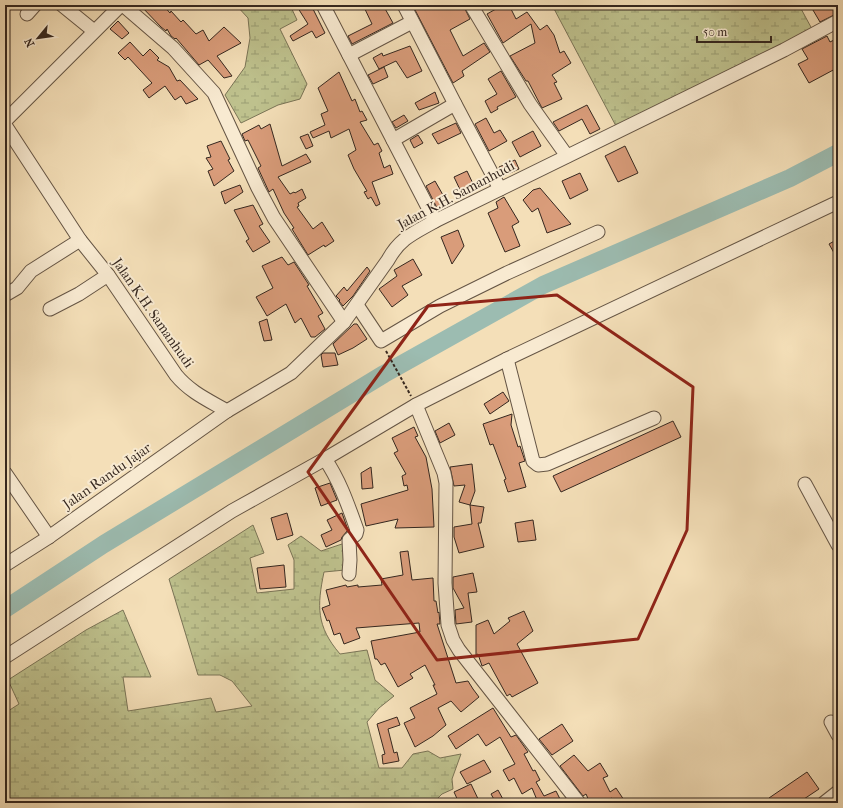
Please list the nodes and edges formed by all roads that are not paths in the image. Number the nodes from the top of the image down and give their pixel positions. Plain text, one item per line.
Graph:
1 (62, 5) edge
2 (122, 5) edge
3 (323, 5) edge
4 (404, 5) edge
5 (471, 5) edge
6 (838, 21) edge
7 (412, 22) junction
8 (94, 30) junction
9 (349, 55) junction
10 (455, 104) junction
11 (5, 121) edge
12 (5, 125) edge
13 (393, 140) junction
14 (567, 156) junction
15 (500, 189) junction
16 (838, 202) edge
17 (435, 221) junction
18 (598, 232) dead end
19 (80, 240) junction
20 (108, 275) junction
21 (5, 295) edge
22 (356, 305) junction
23 (50, 308) dead end
24 (344, 322) junction
25 (507, 359) junction
26 (416, 405) junction
27 (227, 411) junction
28 (654, 418) dead end
29 (330, 467) junction
30 (5, 473) edge
31 (805, 484) dead end
32 (44, 529) junction
33 (838, 545) edge
34 (5, 565) edge
35 (348, 574) dead end
36 (5, 657) edge
37 (831, 722) dead end
38 (838, 735) edge
39 (838, 792) edge
40 (579, 803) edge
41 (824, 803) edge

1 - 8 street
2 - 8 street
2 - 24 street
3 - 9 street
4 - 7 street
5 - 14 street
6 - 14 street, Jalan K.H. Samanhudi
7 - 9 street
7 - 10 street
8 - 11 street
9 - 13 street
10 - 13 street
10 - 15 street
12 - 19 street, Jalan K.H. Samanhudi
13 - 17 street
14 - 15 street, Jalan K.H. Samanhudi
15 - 17 street, Jalan K.H. Samanhudi
16 - 25 street
17 - 22 street, Jalan K.H. Samanhudi
18 - 22 street
19 - 20 street, Jalan K.H. Samanhudi
19 - 21 street
20 - 23 street
20 - 27 street, Jalan K.H. Samanhudi
22 - 24 street, Jalan K.H. Samanhudi
24 - 27 street, Jalan K.H. Samanhudi
25 - 26 street
25 - 28 street
26 - 29 street
26 - 40 street
27 - 32 street, Jalan Randu Jajar
29 - 35 street
29 - 36 street
30 - 32 street
31 - 33 street
32 - 34 street, Jalan Randu Jajar
37 - 38 street
39 - 41 street

